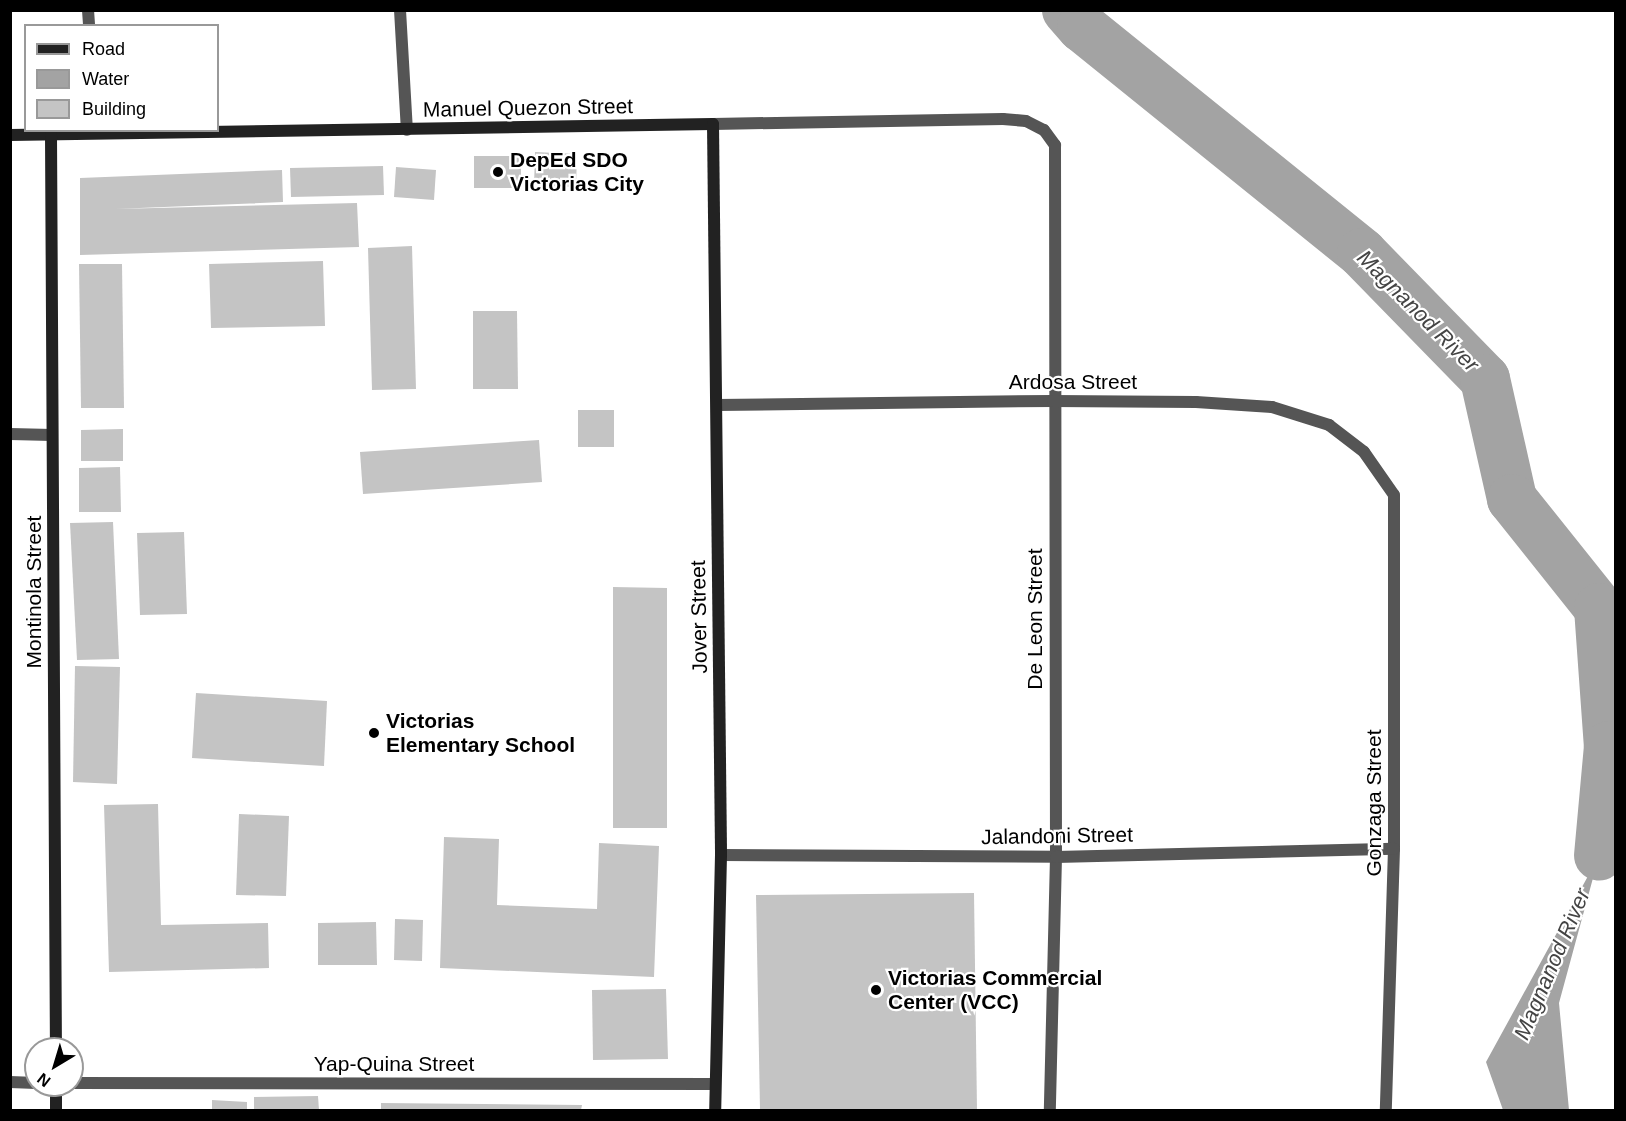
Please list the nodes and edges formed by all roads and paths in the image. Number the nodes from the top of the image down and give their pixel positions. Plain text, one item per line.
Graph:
1 (400, 10) edge
2 (713, 124) junction
3 (407, 130) junction
4 (1044, 130) joint
5 (199, 132) edge
6 (219, 132) edge
7 (95, 133) edge
8 (10, 135) edge
9 (51, 135) junction
10 (1053, 401) junction
11 (717, 405) junction
12 (10, 434) edge
13 (52, 435) junction
14 (1394, 495) joint
15 (1394, 849) junction
16 (721, 855) junction
17 (1056, 857) junction
18 (56, 1037) edge
19 (84, 1083) edge
20 (715, 1084) junction
21 (715, 1110) edge
22 (1050, 1110) edge
23 (1386, 1110) edge

1 - 3 street
2 - 3 street, Manuel Quezon Street
2 - 4 street, Manuel Quezon Street
2 - 11 street, Jover Street
3 - 6 street, Manuel Quezon Street
4 - 10 street, De Leon Street
5 - 7 street, Manuel Quezon Street
7 - 9 street, Manuel Quezon Street
8 - 9 street, Manuel Quezon Street
9 - 13 street, Montinola Street
10 - 11 street, Ardosa Street
10 - 14 street, Ardosa Street
10 - 17 street, De Leon Street
11 - 16 street, Jover Street
12 - 13 street
13 - 18 street, Montinola Street
14 - 15 street, Gonzaga Street
15 - 17 street, Jalandoni Street
15 - 23 street, Gonzaga Street
16 - 17 street, Jalandoni Street
16 - 20 street, Jover Street
17 - 22 street, De Leon Street
19 - 20 street, Yap-Quina Street
20 - 21 street, Jover Street

